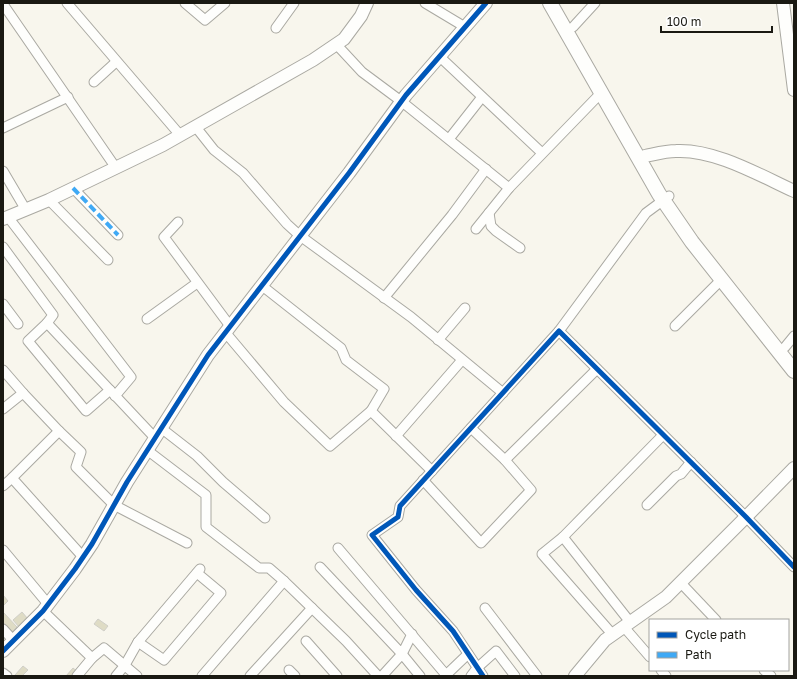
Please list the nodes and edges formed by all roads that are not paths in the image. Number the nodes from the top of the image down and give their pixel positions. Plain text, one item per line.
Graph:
1 (67, 3) edge
2 (185, 3) edge
3 (225, 3) edge
4 (294, 3) edge
5 (367, 3) edge
6 (425, 3) edge
7 (486, 3) edge
8 (550, 3) edge
9 (559, 3) edge
10 (595, 3) edge
11 (783, 3) edge
12 (3, 4) edge
13 (465, 27) junction
14 (573, 27) junction
15 (276, 28) dead end
16 (336, 44) junction
17 (439, 56) junction
18 (116, 62) junction
19 (94, 82) dead end
20 (794, 90) edge
21 (601, 93) junction
22 (68, 97) junction
23 (482, 97) junction
24 (401, 101) junction
25 (195, 126) junction
26 (3, 128) edge
27 (180, 135) junction
28 (448, 139) junction
29 (542, 153) junction
30 (642, 157) junction
31 (116, 168) junction
32 (486, 169) junction
33 (3, 171) edge
34 (73, 188) junction
35 (509, 188) junction
36 (794, 191) edge
37 (666, 198) junction
38 (49, 200) junction
39 (26, 210) junction
40 (489, 213) junction
41 (6, 218) edge
42 (178, 222) dead end
43 (476, 229) dead end
44 (118, 235) dead end
45 (299, 235) junction
46 (3, 247) edge
47 (520, 248) dead end
48 (108, 260) dead end
49 (722, 279) junction
50 (197, 282) junction
51 (261, 285) junction
52 (384, 298) junction
53 (3, 304) edge
54 (465, 308) dead end
55 (147, 319) dead end
56 (47, 323) junction
57 (18, 324) dead end
58 (675, 326) dead end
59 (227, 329) junction
60 (559, 331) junction
61 (794, 336) edge
62 (438, 340) junction
63 (786, 347) junction
64 (794, 359) edge
65 (462, 360) junction
66 (597, 369) junction
67 (3, 370) edge
68 (794, 371) edge
69 (23, 393) junction
70 (112, 393) junction
71 (502, 393) junction
72 (3, 409) edge
73 (371, 411) junction
74 (471, 428) junction
75 (59, 431) junction
76 (158, 433) junction
77 (663, 435) junction
78 (396, 436) junction
79 (147, 450) junction
80 (505, 460) junction
81 (691, 462) junction
82 (794, 468) edge
83 (432, 471) junction
84 (12, 478) junction
85 (423, 480) junction
86 (3, 486) edge
87 (114, 505) junction
88 (646, 505) dead end
89 (746, 517) junction
90 (265, 518) dead end
91 (563, 537) junction
92 (187, 543) dead end
93 (338, 548) dead end
94 (3, 550) edge
95 (83, 557) junction
96 (320, 567) dead end
97 (794, 567) edge
98 (284, 581) junction
99 (680, 582) junction
100 (46, 608) junction
101 (312, 608) junction
102 (485, 608) dead end
103 (715, 619) edge
104 (627, 625) junction
105 (3, 629) edge
106 (412, 634) junction
107 (613, 635) junction
108 (13, 640) junction
109 (306, 640) dead end
110 (138, 642) junction
111 (3, 651) edge
112 (402, 654) junction
113 (468, 654) junction
114 (649, 656) edge
115 (92, 658) junction
116 (125, 665) junction
117 (480, 672) edge
118 (3, 673) edge
119 (388, 674) edge
120 (7, 676) edge
121 (77, 676) edge
122 (116, 676) edge
123 (137, 676) edge
124 (202, 676) edge
125 (250, 676) edge
126 (337, 676) edge
127 (378, 676) edge
128 (420, 676) edge
129 (446, 676) edge
130 (471, 676) edge
131 (515, 676) edge
132 (537, 676) edge
133 (575, 676) edge

1 - 18 street
2 - 3 street
4 - 15 street
5 - 16 street
6 - 13 street
7 - 13 street
8 - 21 main road
9 - 14 main road
10 - 14 street
11 - 20 street
12 - 22 street
13 - 17 street
14 - 30 main road
16 - 24 street
16 - 25 street
17 - 23 street
17 - 24 street
18 - 19 street
18 - 27 street
21 - 29 street
21 - 30 main road
22 - 26 street
22 - 31 street
23 - 28 street
23 - 29 street
24 - 28 street
24 - 45 street
25 - 27 street
25 - 45 street
27 - 31 street
28 - 32 street
29 - 35 street
30 - 36 street
30 - 37 main road
31 - 34 street
32 - 35 street
32 - 52 street
33 - 39 street
34 - 38 street
34 - 44 street
35 - 40 street
37 - 49 main road
37 - 60 street
37 - 63 main road
38 - 39 street
38 - 48 street
39 - 41 street
40 - 43 street
40 - 47 street
41 - 70 street
42 - 50 street
45 - 51 street
45 - 52 street
46 - 56 street
49 - 58 street
49 - 68 main road
50 - 55 street
50 - 59 street
51 - 59 street
51 - 73 street
52 - 62 street
53 - 57 street
54 - 62 street
56 - 70 street
56 - 70 street
59 - 73 street
59 - 76 street
60 - 66 street
60 - 71 street
61 - 63 street
62 - 65 street
63 - 64 main road
65 - 71 street
65 - 78 street
66 - 77 street
66 - 80 street
67 - 69 street
69 - 72 street
69 - 75 street
70 - 76 street
71 - 74 street
73 - 78 street
74 - 80 street
74 - 83 street
75 - 84 street
75 - 87 street
76 - 79 street
76 - 90 street
77 - 81 street
77 - 91 street
78 - 83 street
79 - 87 street
79 - 98 street
80 - 85 street
81 - 88 street
81 - 89 street
82 - 89 street
83 - 85 street
84 - 86 street
84 - 95 street
85 - 113 street
87 - 92 street
87 - 95 street
89 - 97 street
89 - 99 street
91 - 104 street
91 - 107 street
93 - 106 street
94 - 100 street
95 - 100 street
96 - 112 street
98 - 101 street
98 - 124 street
99 - 103 street
99 - 104 street
100 - 108 street
100 - 115 street
101 - 125 street
101 - 127 street
102 - 132 street
104 - 107 street
104 - 114 street
105 - 108 street
106 - 112 street
106 - 129 street
107 - 133 street
108 - 111 street
109 - 126 street
110 - 110 street
110 - 116 street
112 - 119 street
112 - 128 street
113 - 117 street
113 - 129 street
115 - 116 street
115 - 121 street
116 - 122 street
116 - 123 street
117 - 130 street
117 - 131 street
118 - 120 street

